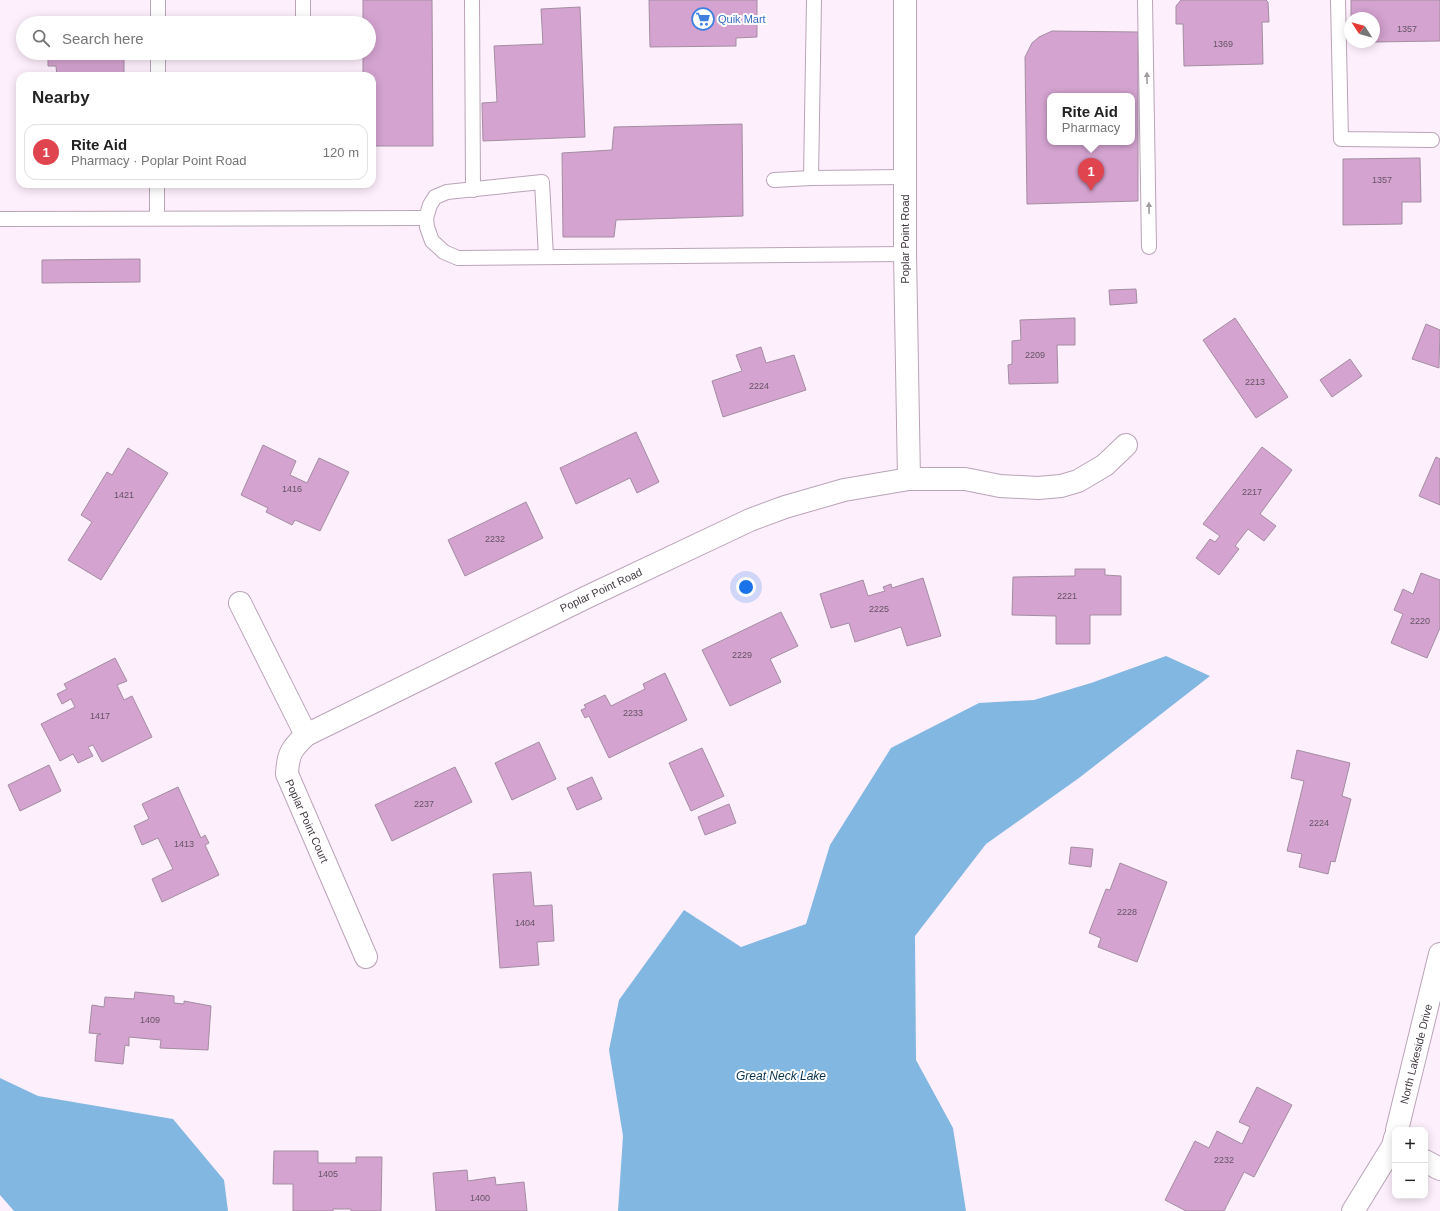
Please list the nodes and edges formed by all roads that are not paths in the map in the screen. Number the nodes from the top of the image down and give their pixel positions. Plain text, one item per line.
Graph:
1 (158, 0) edge
2 (303, 0) edge
3 (472, 0) edge
4 (814, 0) edge
5 (906, 0) edge
6 (1145, 0) edge
7 (1338, 0) edge
8 (158, 16) edge
9 (303, 16) edge
10 (158, 60) edge
11 (158, 72) edge
12 (1432, 140) dead end
13 (905, 177) junction
14 (811, 178) junction
15 (774, 180) dead end
16 (157, 188) edge
17 (473, 190) junction
18 (0, 218) edge
19 (157, 218) junction
20 (426, 218) junction
21 (1150, 247) dead end
22 (905, 254) junction
23 (546, 257) junction
24 (1126, 445) dead end
25 (909, 478) junction
26 (240, 603) dead end
27 (306, 735) junction
28 (1440, 954) edge
29 (366, 957) dead end
30 (1398, 1127) edge
31 (1392, 1145) edge
32 (1427, 1163) edge
33 (1440, 1169) edge
34 (1353, 1211) edge

1 - 8 lane
2 - 9 lane
3 - 17 lane
4 - 14 lane
5 - 13 street, Poplar Point Road
21 -> 6 lane
7 - 12 lane
10 - 11 lane
13 - 14 lane
13 - 22 street, Poplar Point Road
14 - 15 lane
16 - 19 lane
17 - 20 lane
17 - 23 lane
18 - 19 lane
19 - 20 lane
20 - 23 lane
22 - 23 lane
22 - 25 street, Poplar Point Road
24 - 25 street, Poplar Point Road
25 - 27 street, Poplar Point Road
26 - 27 street
27 - 29 street, Poplar Point Court
28 - 30 street, North Lakeside Drive
31 - 34 street, North Lakeside Drive
32 - 33 street

